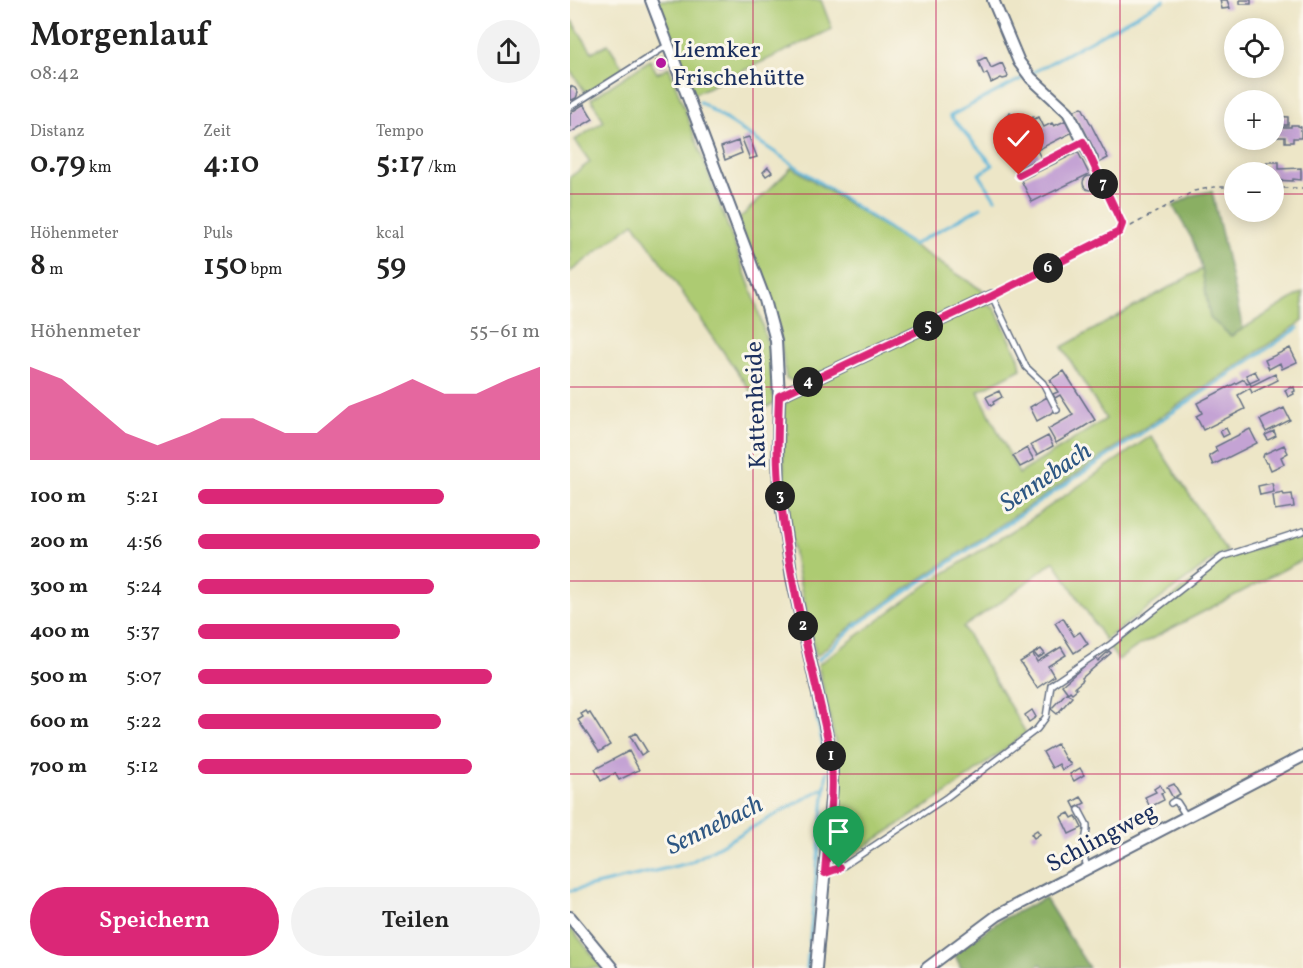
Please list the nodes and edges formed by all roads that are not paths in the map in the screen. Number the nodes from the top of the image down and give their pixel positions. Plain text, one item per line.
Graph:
1 (651, 0) edge
2 (993, 0) edge
3 (668, 45) junction
4 (570, 107) edge
5 (1083, 142) junction
6 (1092, 159) road end
7 (1019, 175) dead end
8 (992, 296) joint
9 (779, 396) junction
10 (1057, 410) dead end
11 (1303, 531) edge
12 (1303, 756) edge
13 (1171, 803) dead end
14 (1079, 810) dead end
15 (1186, 816) junction
16 (1087, 868) junction
17 (825, 873) junction
18 (570, 917) edge
19 (612, 968) edge
20 (816, 968) edge
21 (927, 968) edge

1 - 3 street, Kattenheide
2 - 5 street
3 - 4 lane
3 - 9 street, Kattenheide
5 - 6 street
5 - 7 lane
8 - 9 street
8 - 10 lane
9 - 17 street, Kattenheide
11 - 17 lane
12 - 15 street, Schlingweg
13 - 15 lane
14 - 16 lane
15 - 16 street, Schlingweg
16 - 21 street, Schlingweg
17 - 20 street, Kattenheide
18 - 19 street

